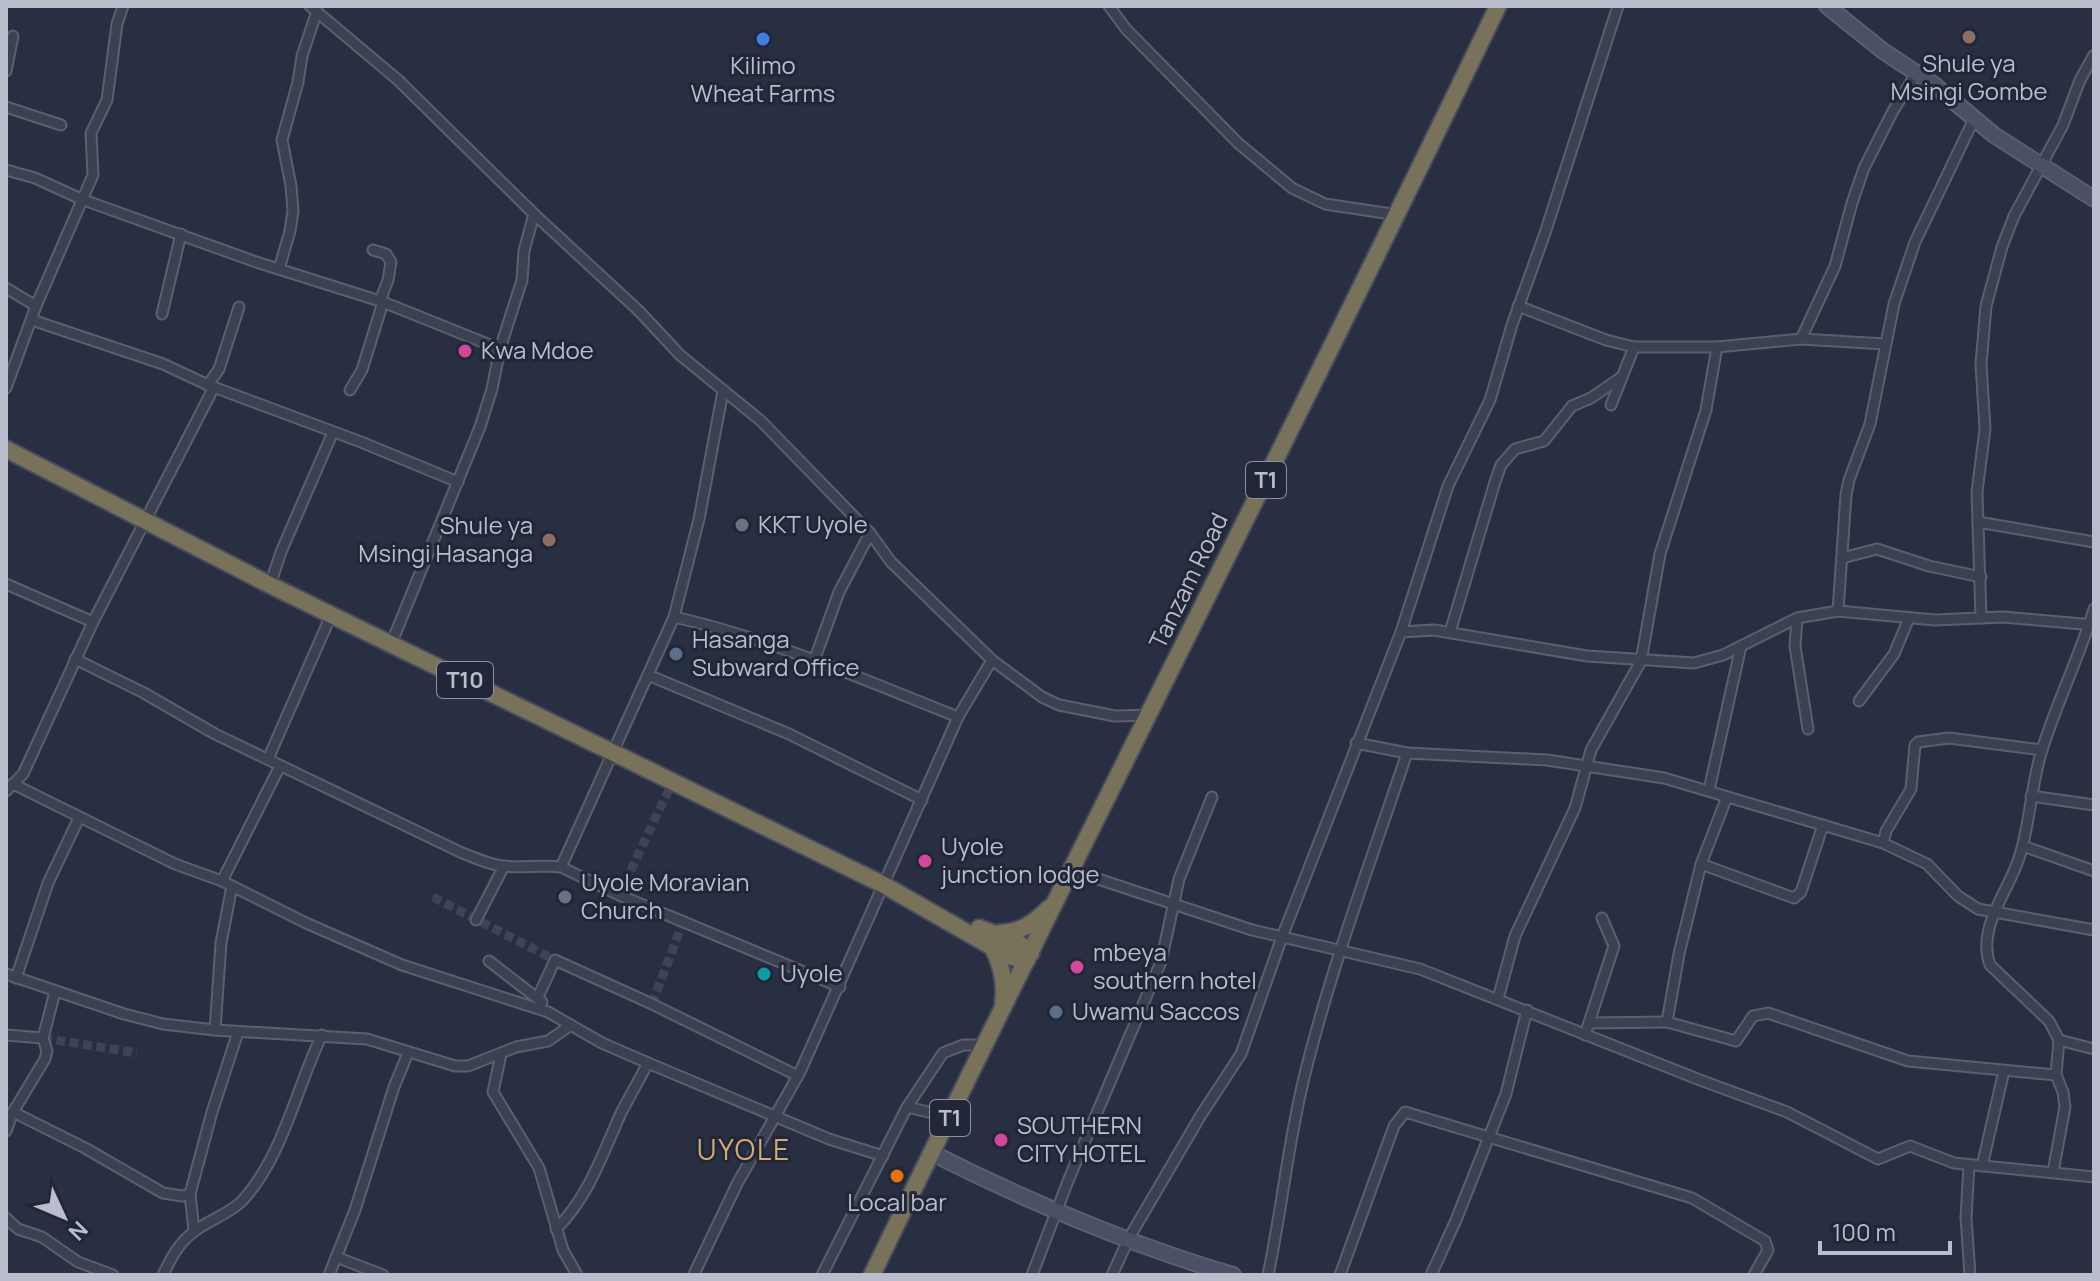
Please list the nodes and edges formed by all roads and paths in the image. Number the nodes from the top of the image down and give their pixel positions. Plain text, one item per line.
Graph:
1 (123, 6) edge
2 (1109, 6) edge
3 (1498, 6) edge
4 (1618, 6) edge
5 (1827, 6) edge
6 (313, 8) edge
7 (13, 36) dead end
8 (2094, 55) edge
9 (6, 71) edge
10 (1917, 72) junction
11 (6, 107) edge
12 (1974, 119) junction
13 (61, 125) dead end
14 (2040, 166) junction
15 (6, 170) edge
16 (81, 199) junction
17 (2094, 199) edge
18 (534, 214) junction
19 (1398, 215) junction
20 (181, 234) junction
21 (373, 250) dead end
22 (279, 269) junction
23 (6, 288) edge
24 (382, 302) junction
25 (36, 306) junction
26 (1518, 306) junction
27 (239, 307) dead end
28 (162, 314) dead end
29 (32, 320) junction
30 (1801, 339) junction
31 (1885, 344) junction
32 (1634, 347) junction
33 (1717, 347) junction
34 (500, 349) junction
35 (1620, 378) junction
36 (211, 386) junction
37 (6, 388) edge
38 (350, 390) dead end
39 (723, 391) junction
40 (1611, 405) dead end
41 (333, 432) junction
42 (6, 449) edge
43 (458, 482) junction
44 (146, 520) junction
45 (1978, 522) junction
46 (870, 533) junction
47 (2094, 542) edge
48 (1842, 558) junction
49 (1981, 577) junction
50 (6, 584) edge
51 (270, 585) junction
52 (2094, 609) edge
53 (1838, 611) junction
54 (332, 613) junction
55 (674, 617) junction
56 (1797, 618) junction
57 (1909, 618) junction
58 (1981, 618) junction
59 (93, 622) junction
60 (2092, 625) edge
61 (1401, 632) junction
62 (1450, 632) junction
63 (391, 644) junction
64 (1741, 646) junction
65 (75, 659) junction
66 (992, 660) junction
67 (814, 661) junction
68 (1641, 661) junction
69 (648, 675) junction
70 (1859, 701) dead end
71 (1150, 715) junction
72 (958, 717) junction
73 (1808, 729) dead end
74 (1356, 743) junction
75 (2042, 750) junction
76 (614, 753) junction
77 (1407, 753) junction
78 (268, 759) junction
79 (280, 766) junction
80 (1585, 766) junction
81 (10, 788) edge
82 (1709, 790) junction
83 (2031, 796) junction
84 (1212, 797) dead end
85 (1727, 797) junction
86 (922, 800) junction
87 (2094, 805) edge
88 (79, 818) junction
89 (1823, 825) junction
90 (1883, 843) junction
91 (2023, 846) junction
92 (1701, 864) junction
93 (504, 866) junction
94 (561, 867) junction
95 (1071, 870) junction
96 (2094, 871) edge
97 (222, 881) junction
98 (884, 885) junction
99 (232, 886) junction
100 (1055, 902) junction
101 (1173, 903) junction
102 (1993, 914) junction
103 (1602, 918) dead end
104 (476, 920) dead end
105 (2094, 930) edge
106 (1282, 937) junction
107 (990, 939) junction
108 (1339, 950) junction
109 (1029, 957) junction
110 (489, 961) dead end
111 (11, 976) edge
112 (840, 987) junction
113 (55, 992) junction
114 (538, 997) junction
115 (1498, 999) junction
116 (1002, 1009) junction
117 (1527, 1010) junction
118 (548, 1012) junction
119 (1667, 1022) junction
120 (1589, 1023) junction
121 (571, 1025) junction
122 (215, 1030) junction
123 (238, 1032) junction
124 (6, 1035) edge
125 (322, 1035) junction
126 (1585, 1035) junction
127 (43, 1038) junction
128 (2059, 1040) junction
129 (984, 1045) junction
130 (2094, 1049) edge
131 (408, 1053) junction
132 (501, 1054) junction
133 (648, 1063) junction
134 (2004, 1071) junction
135 (2056, 1075) junction
136 (798, 1076) junction
137 (907, 1107) junction
138 (13, 1112) junction
139 (775, 1116) junction
140 (950, 1117) junction
141 (6, 1131) edge
142 (1490, 1136) junction
143 (932, 1153) junction
144 (883, 1156) junction
145 (1969, 1165) junction
146 (1982, 1166) junction
147 (2053, 1172) junction
148 (2094, 1177) edge
149 (190, 1194) junction
150 (1058, 1211) junction
151 (6, 1218) edge
152 (556, 1229) junction
153 (194, 1231) junction
154 (1129, 1238) junction
155 (336, 1257) junction
156 (694, 1274) edge
157 (113, 1275) edge
158 (163, 1275) edge
159 (329, 1275) edge
160 (383, 1275) edge
161 (577, 1275) edge
162 (822, 1275) edge
163 (872, 1275) edge
164 (1032, 1275) edge
165 (1112, 1275) edge
166 (1233, 1275) edge
167 (1268, 1275) edge
168 (1340, 1275) edge
169 (1431, 1275) edge
170 (1754, 1275) edge
171 (1970, 1275) edge

1 - 16 street
2 - 19 street
3 - 19 highway, Tanzam Road / T1
4 - 26 street
5 - 10 street
6 - 18 street
6 - 22 street
7 - 9 street
8 - 14 street
10 - 12 street
10 - 30 street
11 - 13 street
12 - 14 street
12 - 31 street
14 - 17 street
14 - 45 street
15 - 16 street
16 - 20 street
16 - 25 street
18 - 34 street
18 - 39 street
19 - 71 highway, Tanzam Road / T1
20 - 22 street
20 - 28 street
21 - 24 street
22 - 24 street
23 - 25 street
24 - 34 street
24 - 38 street
25 - 29 street
26 - 32 street
26 - 61 street
27 - 36 street
29 - 36 street
29 - 37 street
30 - 31 street
30 - 33 street
31 - 48 street
32 - 33 street
32 - 35 street
33 - 68 street
34 - 43 street
35 - 40 street
35 - 62 street
36 - 41 street
36 - 44 street
39 - 46 street
39 - 55 street
41 - 43 street
41 - 51 street
42 - 44 highway, T10
43 - 63 street
44 - 51 highway, T10
44 - 59 street
45 - 47 street
45 - 49 street
46 - 66 street
46 - 67 street
48 - 49 street
48 - 53 street
49 - 58 street
50 - 59 street
51 - 54 highway, T10
52 - 60 street
53 - 56 street
53 - 57 street
54 - 63 highway, T10
54 - 78 street
55 - 67 street
55 - 69 street
56 - 64 street
56 - 73 street
57 - 58 street
57 - 70 street
58 - 60 street
59 - 65 street
60 - 75 street
61 - 62 street
61 - 74 street
62 - 68 street
63 - 76 highway, T10
64 - 68 street
64 - 82 street
65 - 78 street
65 - 81 street
66 - 71 street
66 - 72 street
67 - 72 street
68 - 80 street
69 - 76 street
69 - 86 street
71 - 95 highway, Tanzam Road / T1
72 - 86 street
74 - 77 street
74 - 106 street
75 - 83 street
75 - 90 street
76 - 94 street
76 - 98 highway, T10
77 - 80 street
77 - 108 street
78 - 79 street
79 - 93 street
79 - 97 street
80 - 82 street
80 - 115 street
81 - 88 street
82 - 85 street
83 - 87 street
83 - 91 street
84 - 101 street
85 - 89 street
85 - 92 street
86 - 98 street
88 - 97 street
88 - 111 street
89 - 90 street
89 - 92 street
90 - 102 street
91 - 96 street
91 - 102 street
92 - 119 street
93 - 94 street
93 - 104 street
94 - 112 street
95 - 100 highway, Tanzam Road / T1
95 - 101 street
97 - 99 street
98 - 107 highway, T10
98 - 112 street
99 - 118 street
99 - 122 street
100 - 107 highway
100 - 109 highway, Tanzam Road / T1
101 - 106 street
101 - 150 street
102 - 105 street
102 - 128 street
103 - 120 street
106 - 108 street
106 - 154 street
107 - 109 highway, T10
107 - 116 highway
108 - 115 street
108 - 167 street
109 - 116 highway, T1
110 - 114 street
111 - 113 street
112 - 136 street
113 - 122 street
113 - 127 street
114 - 118 street
114 - 136 street
115 - 117 street
116 - 129 highway, T1
117 - 126 street
117 - 142 street
118 - 121 street
119 - 120 street
119 - 134 street
120 - 126 street
121 - 132 street
121 - 133 street
122 - 123 street
123 - 125 street
123 - 149 street
124 - 127 street
125 - 131 street
125 - 153 street
126 - 145 street
127 - 138 street
128 - 130 street
128 - 135 street
129 - 137 street
129 - 140 highway, T1
131 - 132 street
131 - 155 street
132 - 152 street
133 - 139 street
133 - 152 street
134 - 135 street
134 - 146 street
135 - 147 street
136 - 139 street
137 - 140 street
137 - 144 street
138 - 141 street
138 - 149 street
139 - 144 street
139 - 156 street
140 - 143 highway, T1
142 - 168 street
142 - 169 street
142 - 170 street
143 - 150 street
143 - 163 highway, T1
144 - 162 street
145 - 146 street
145 - 171 street
146 - 147 street
147 - 148 street
149 - 153 street
150 - 154 street
150 - 164 street
151 - 157 street
152 - 161 street
153 - 158 street
154 - 165 street
154 - 166 street
155 - 159 street
155 - 160 street

